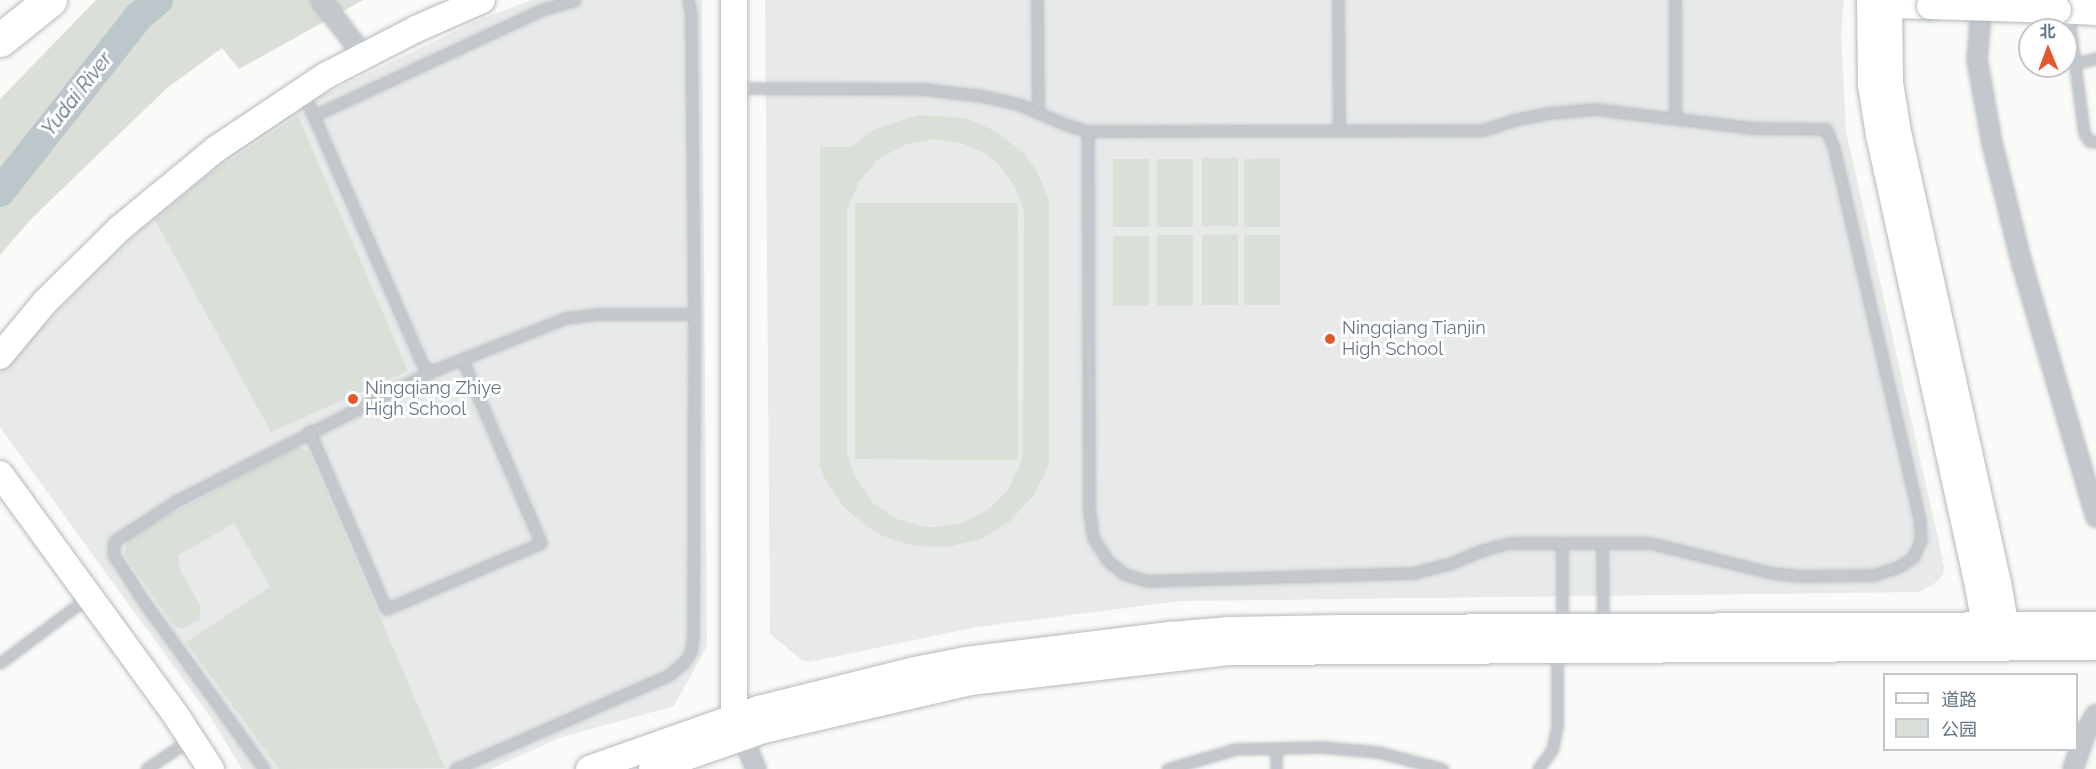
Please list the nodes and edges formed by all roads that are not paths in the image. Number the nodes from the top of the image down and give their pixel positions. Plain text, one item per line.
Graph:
1 (50, 0) edge
2 (482, 0) edge
3 (575, 0) edge
4 (688, 0) edge
5 (734, 0) edge
6 (1037, 0) edge
7 (1338, 0) edge
8 (1675, 0) edge
9 (1982, 0) edge
10 (1883, 2) edge
11 (326, 6) edge
12 (2063, 11) junction
13 (2096, 12) edge
14 (2064, 18) edge
15 (0, 40) edge
16 (363, 55) junction
17 (2096, 58) edge
18 (2078, 63) edge
19 (2076, 78) edge
20 (734, 88) junction
21 (302, 90) junction
22 (1038, 111) junction
23 (313, 116) junction
24 (1675, 118) junction
25 (1339, 130) junction
26 (1088, 131) junction
27 (2096, 142) edge
28 (694, 314) junction
29 (0, 356) edge
30 (462, 359) junction
31 (432, 371) junction
32 (309, 431) junction
33 (0, 474) edge
34 (2096, 517) edge
35 (1562, 543) junction
36 (1602, 543) junction
37 (89, 597) junction
38 (2096, 625) edge
39 (1603, 627) junction
40 (1997, 637) junction
41 (1560, 638) junction
42 (2096, 647) edge
43 (0, 663) edge
44 (2096, 714) edge
45 (738, 727) junction
46 (191, 738) junction
47 (1276, 748) junction
48 (146, 769) edge
49 (211, 769) edge
50 (264, 769) edge
51 (455, 769) edge
52 (589, 769) edge
53 (652, 769) edge
54 (756, 769) edge
55 (1167, 769) edge
56 (1276, 769) edge
57 (1443, 769) edge
58 (1538, 769) edge
59 (2073, 769) edge

1 - 15 highway
2 - 16 street
3 - 23 lane
4 - 28 lane
5 - 20 street
6 - 22 lane
7 - 25 lane
8 - 24 lane
9 - 34 street
10 - 12 street, bridge
10 - 40 street
11 - 16 street
12 - 13 street
12 - 14 lane
16 - 21 street
17 - 18 lane
19 - 27 lane
20 - 22 lane
20 - 45 street
21 - 23 lane
21 - 29 street
22 - 26 lane
23 - 31 lane
24 - 25 lane
24 - 36 lane
25 - 26 lane
26 - 35 lane
28 - 30 lane
28 - 51 lane
30 - 31 lane
30 - 32 lane
31 - 32 lane
32 - 50 lane
33 - 37 street
35 - 36 lane
35 - 41 lane
36 - 39 lane
37 - 43 lane
37 - 46 street
38 - 40 street
39 - 40 street
39 - 41 street
40 - 41 street
40 - 42 street
41 - 45 street
41 - 58 lane
44 - 59 street
45 - 52 street
45 - 53 street
45 - 54 street
46 - 48 lane
46 - 49 street
47 - 55 lane
47 - 56 lane
47 - 57 lane

